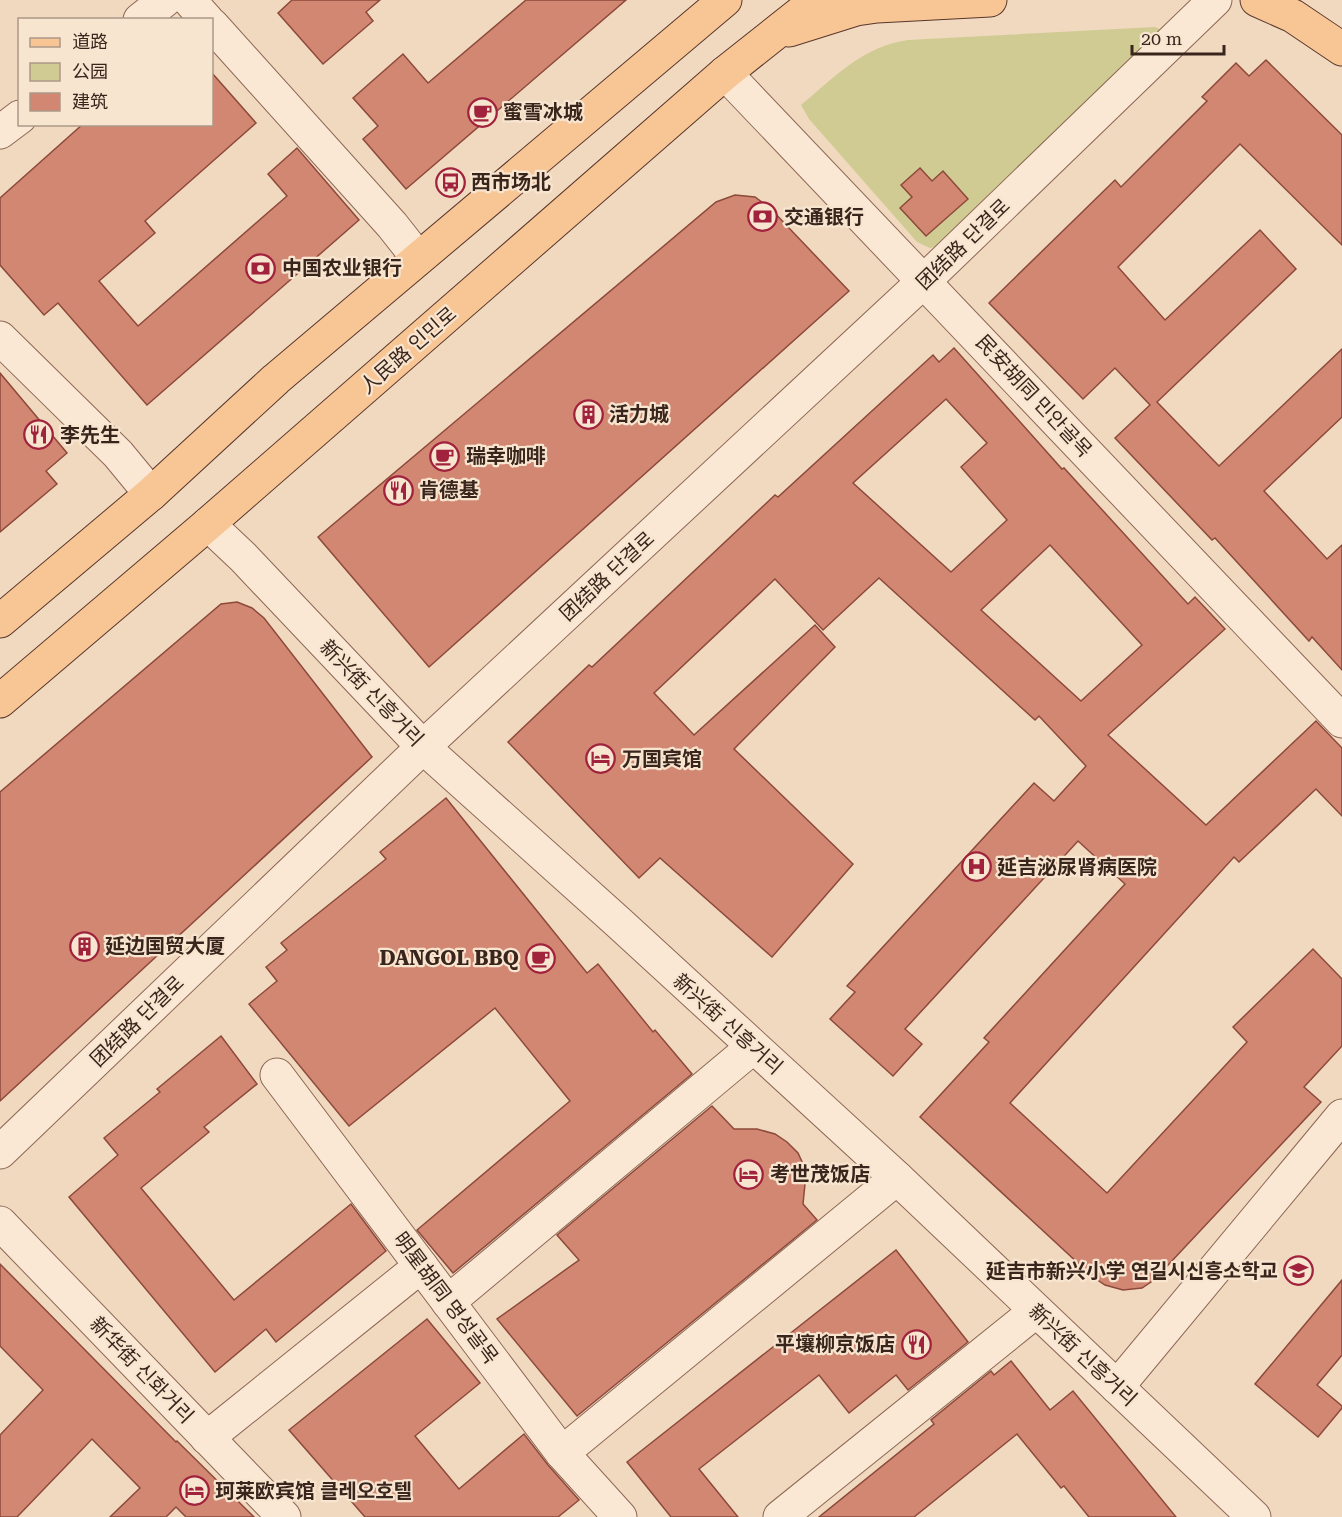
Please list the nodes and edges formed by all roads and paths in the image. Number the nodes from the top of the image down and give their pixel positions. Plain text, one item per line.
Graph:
1 (165, 0) edge
2 (189, 0) edge
3 (725, 0) edge
4 (817, 0) edge
5 (990, 0) edge
6 (1215, 0) edge
7 (1257, 0) edge
8 (142, 18) edge
9 (205, 18) edge
10 (213, 26) edge
11 (770, 36) junction
12 (1342, 49) edge
13 (725, 73) junction
14 (18, 118) edge
15 (0, 132) edge
16 (418, 258) junction
17 (924, 281) junction
18 (0, 338) edge
19 (151, 494) junction
20 (208, 524) junction
21 (0, 621) edge
22 (0, 700) edge
23 (1342, 721) edge
24 (423, 747) junction
25 (753, 1047) junction
26 (277, 1075) dead end
27 (1342, 1116) edge
28 (0, 1152) edge
29 (897, 1178) junction
30 (0, 1223) edge
31 (422, 1266) junction
32 (448, 1302) junction
33 (1036, 1311) junction
34 (1117, 1387) junction
35 (207, 1438) junction
36 (562, 1453) junction
37 (1248, 1515) edge
38 (284, 1517) edge
39 (620, 1517) edge
40 (780, 1517) edge

1 - 8 street
2 - 9 street
3 - 16 main road
4 - 11 main road, 人民路 인민로
5 - 11 main road
6 - 17 street, 团结路 단결로
7 - 12 main road
10 - 16 street
11 - 13 main road, 人民路 인민로
13 - 17 street, 民安胡同 민안골목
13 - 20 main road, 人民路 인민로
14 - 15 street
16 - 19 main road
17 - 23 street, 民安胡同 민안골목
17 - 24 street, 团结路 단결로
18 - 19 street
19 - 21 main road
20 - 22 main road, 人民路 인민로
20 - 24 street, 新兴街 신흥거리
24 - 25 street, 新兴街 신흥거리
24 - 28 street, 团结路 단결로
25 - 29 street, 新兴街 신흥거리
25 - 32 street
26 - 31 street, 明星胡同 명성골목
27 - 34 street
29 - 33 street, 新兴街 신흥거리
29 - 36 street
30 - 35 street, 新华街 신화거리
31 - 32 street, 明星胡同 명성골목
31 - 35 street
32 - 36 street, 明星胡同 명성골목
33 - 34 street, 新兴街 신흥거리
33 - 40 street
34 - 37 street, 新兴街 신흥거리
35 - 38 street, 新华街 신화거리
36 - 39 street, 明星胡同 명성골목

